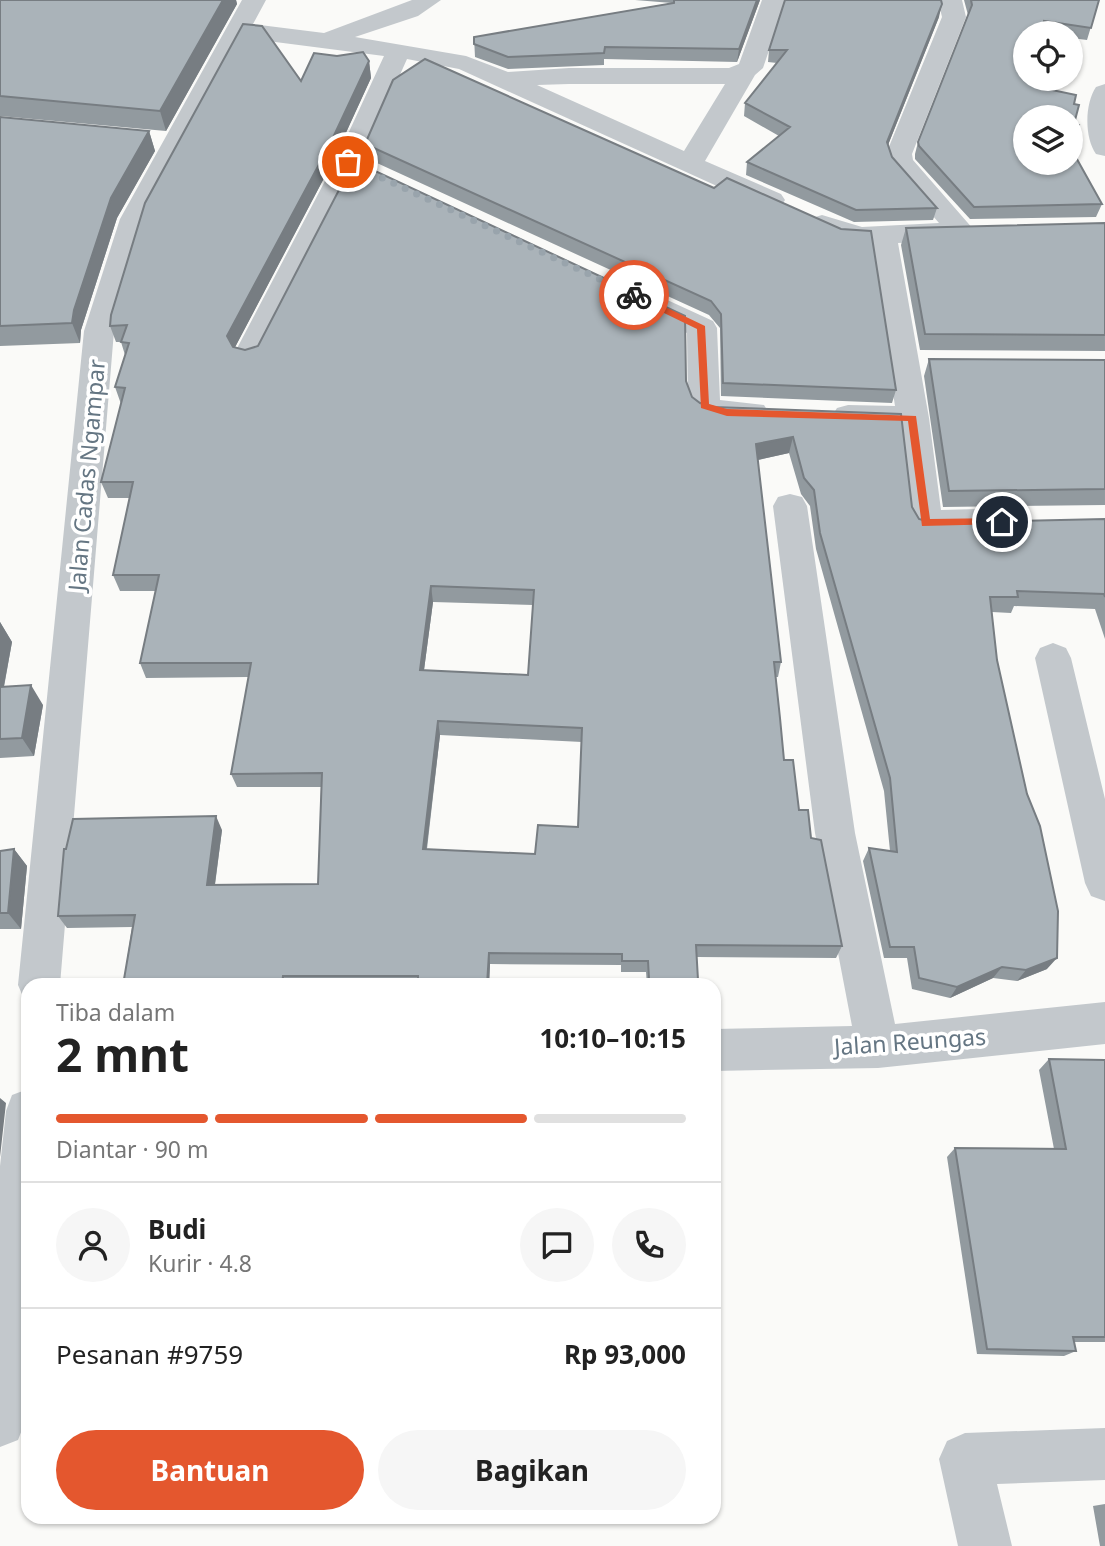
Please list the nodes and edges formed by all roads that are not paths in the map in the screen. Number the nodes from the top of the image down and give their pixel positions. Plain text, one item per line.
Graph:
1 (254, 0) edge
2 (774, 0) edge
3 (950, 0) edge
4 (438, 23) edge
5 (240, 30) junction
6 (322, 40) junction
7 (399, 50) junction
8 (744, 73) junction
9 (506, 80) junction
10 (1105, 92) edge
11 (1105, 148) edge
12 (690, 164) junction
13 (883, 235) junction
14 (610, 283) edge
15 (249, 354) edge
16 (780, 414) edge
17 (820, 415) edge
18 (913, 418) junction
19 (790, 506) dead end
20 (1008, 522) edge
21 (1053, 658) dead end
22 (1105, 883) edge
23 (40, 978) edge
24 (1105, 1023) edge
25 (878, 1047) junction
26 (721, 1050) edge
27 (21, 1189) edge
28 (0, 1422) edge
29 (1105, 1454) edge
30 (985, 1546) edge

1 - 5 street, Jalan Cadas Ngampar
2 - 8 street
3 - 13 street
4 - 6 street
4 - 7 street
4 - 9 street
5 - 6 street
5 - 23 street, Jalan Cadas Ngampar
6 - 7 street
7 - 15 street
8 - 9 street
8 - 12 street
9 - 12 street
10 - 11 street
12 - 13 street
13 - 18 street
14 - 16 street
17 - 18 street
18 - 20 street
19 - 25 street
21 - 22 street
24 - 25 street, Jalan Reungas
25 - 26 street, Jalan Reungas
27 - 28 street
29 - 30 street

